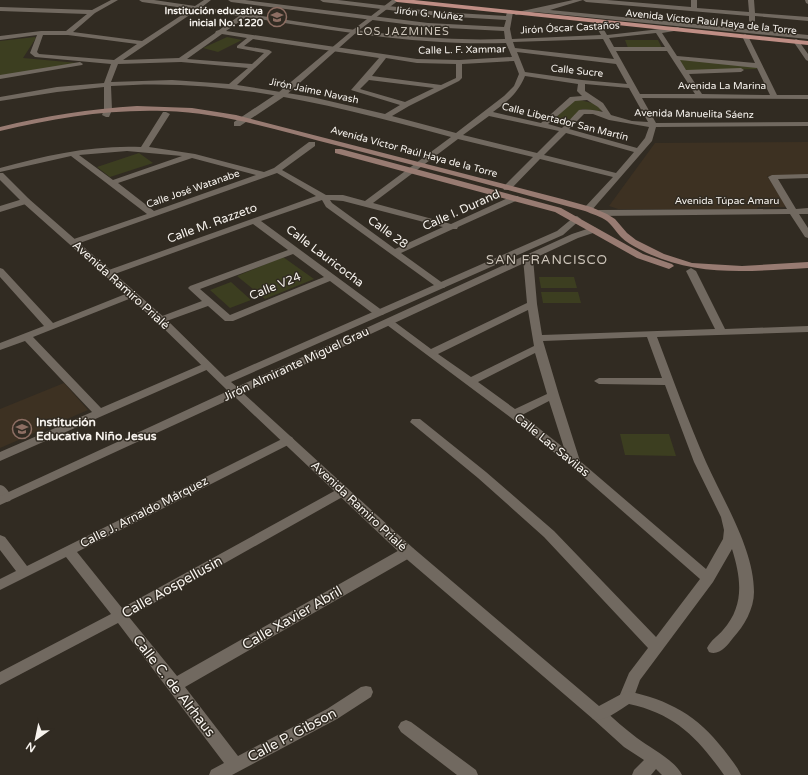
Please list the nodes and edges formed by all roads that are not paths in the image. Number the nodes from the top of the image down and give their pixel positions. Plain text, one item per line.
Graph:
1 (114, 0) edge
2 (142, 0) edge
3 (151, 0) edge
4 (208, 0) edge
5 (231, 0) edge
6 (323, 0) edge
7 (397, 0) edge
8 (580, 0) edge
9 (586, 0) edge
10 (694, 0) edge
11 (751, 0) edge
12 (23, 2) dead end
13 (640, 3) edge
14 (195, 8) junction
15 (386, 8) junction
16 (0, 9) edge
17 (16, 10) junction
18 (534, 10) junction
19 (694, 10) junction
20 (93, 12) junction
21 (512, 14) junction
22 (0, 15) edge
23 (245, 15) junction
24 (752, 15) junction
25 (372, 18) junction
26 (808, 19) edge
27 (596, 21) junction
28 (507, 29) junction
29 (678, 29) junction
30 (356, 30) junction
31 (218, 32) junction
32 (658, 32) junction
33 (41, 33) junction
34 (68, 33) junction
35 (750, 35) junction
36 (252, 37) junction
37 (604, 37) junction
38 (808, 37) edge
39 (0, 38) edge
40 (509, 41) junction
41 (796, 41) junction
42 (143, 43) junction
43 (808, 43) edge
44 (336, 49) junction
45 (611, 49) junction
46 (669, 49) junction
47 (513, 50) junction
48 (384, 56) junction
49 (676, 58) junction
50 (516, 59) junction
51 (808, 59) edge
52 (181, 60) junction
53 (94, 61) junction
54 (115, 62) junction
55 (459, 62) junction
56 (618, 62) junction
57 (253, 66) junction
58 (760, 68) junction
59 (685, 72) junction
60 (522, 74) junction
61 (0, 77) edge
62 (367, 78) junction
63 (582, 82) junction
64 (107, 84) junction
65 (231, 86) junction
66 (630, 86) junction
67 (440, 87) junction
68 (282, 94) junction
69 (636, 96) junction
70 (700, 96) junction
71 (774, 96) junction
72 (808, 97) edge
73 (587, 98) junction
74 (0, 99) edge
75 (406, 104) junction
76 (107, 113) junction
77 (487, 113) junction
78 (166, 114) junction
79 (386, 117) junction
80 (609, 118) junction
81 (240, 121) junction
82 (808, 124) edge
83 (652, 125) junction
84 (542, 126) junction
85 (0, 128) edge
86 (563, 130) junction
87 (0, 134) edge
88 (457, 136) junction
89 (312, 144) junction
90 (144, 149) junction
91 (638, 151) junction
92 (72, 152) junction
93 (171, 152) junction
94 (191, 155) junction
95 (540, 155) junction
96 (419, 164) junction
97 (0, 170) edge
98 (277, 170) junction
99 (410, 170) junction
100 (147, 171) junction
101 (0, 175) edge
102 (266, 175) junction
103 (618, 176) junction
104 (808, 176) edge
105 (111, 184) junction
106 (507, 188) junction
107 (324, 197) junction
108 (515, 198) junction
109 (24, 199) junction
110 (0, 204) edge
111 (367, 204) junction
112 (588, 208) junction
113 (0, 209) edge
114 (793, 211) junction
115 (808, 211) edge
116 (647, 212) junction
117 (599, 213) junction
118 (153, 214) junction
119 (254, 220) junction
120 (577, 220) junction
121 (613, 222) junction
122 (454, 227) junction
123 (593, 230) junction
124 (808, 235) edge
125 (74, 242) junction
126 (295, 250) junction
127 (395, 252) junction
128 (528, 258) junction
129 (808, 265) edge
130 (0, 271) edge
131 (691, 271) junction
132 (808, 271) edge
133 (109, 273) junction
134 (331, 277) junction
135 (441, 286) junction
136 (131, 295) junction
137 (208, 302) junction
138 (532, 304) junction
139 (379, 313) junction
140 (161, 320) junction
141 (388, 322) junction
142 (51, 327) junction
143 (808, 329) edge
144 (722, 332) junction
145 (651, 335) junction
146 (26, 336) junction
147 (539, 342) junction
148 (0, 347) edge
149 (431, 353) junction
150 (207, 366) junction
151 (225, 381) junction
152 (599, 381) dead end
153 (470, 382) junction
154 (669, 382) junction
155 (236, 391) junction
156 (553, 395) junction
157 (99, 413) junction
158 (514, 414) junction
159 (416, 422) dead end
160 (288, 440) junction
161 (0, 457) edge
162 (575, 462) junction
163 (342, 492) junction
164 (2, 496) edge
165 (730, 530) junction
166 (0, 540) edge
167 (68, 550) junction
168 (408, 552) junction
169 (24, 572) junction
170 (708, 578) junction
171 (0, 585) edge
172 (119, 616) junction
173 (656, 647) junction
174 (714, 648) dead end
175 (0, 679) edge
176 (175, 685) junction
177 (366, 692) dead end
178 (627, 697) junction
179 (598, 714) junction
180 (406, 727) dead end
181 (655, 759) junction
182 (235, 765) junction
183 (217, 775) edge
184 (470, 775) edge
185 (640, 775) edge
186 (674, 775) edge
187 (733, 775) edge

1 - 20 street
2 - 3 street, Jirón Óscar Castaños
3 - 14 street, Jirón Óscar Castaños
4 - 14 street
5 - 25 street, Jirón G. Núñez
6 - 15 street
7 - 15 street
7 - 21 main road, Avenida Víctor Raúl Haya de la Torre
8 - 18 street
9 - 13 street
10 - 19 street
11 - 24 street
12 - 17 street
13 - 19 street
14 - 23 street, Jirón Óscar Castaños
14 - 42 street
15 - 21 street
15 - 25 street
16 - 17 street
17 - 20 street
17 - 22 street
18 - 21 street
18 - 35 street
19 - 24 street
20 - 34 street
21 - 27 main road, Avenida Víctor Raúl Haya de la Torre
21 - 28 street
23 - 30 street, Jirón Óscar Castaños
23 - 31 street
24 - 26 street
24 - 35 street
25 - 28 street, Jirón G. Núñez
25 - 30 street
27 - 29 main road, Avenida Víctor Raúl Haya de la Torre
27 - 37 street
28 - 40 street
29 - 32 street, Jirón Óscar Castaños
29 - 35 main road, Avenida Víctor Raúl Haya de la Torre
30 - 40 street, Jirón Óscar Castaños
30 - 44 street
31 - 36 street, Calle L. F. Xammar
31 - 52 street
32 - 37 street, Jirón Óscar Castaños
32 - 46 street
33 - 34 street
33 - 39 street
33 - 53 street
34 - 42 street
35 - 38 street
35 - 41 main road, Avenida Víctor Raúl Haya de la Torre
35 - 58 street
36 - 44 street, Calle L. F. Xammar
36 - 57 street
37 - 40 street, Jirón Óscar Castaños
37 - 45 street
40 - 47 street
41 - 43 main road, Avenida Víctor Raúl Haya de la Torre
41 - 51 street
42 - 54 street
44 - 48 street, Calle L. F. Xammar
44 - 68 street
45 - 46 street
45 - 56 street
46 - 49 street
47 - 50 street
47 - 56 street
48 - 55 street, Calle L. F. Xammar
48 - 62 street
49 - 58 street
49 - 59 street
50 - 55 street, Calle L. F. Xammar
50 - 60 street
52 - 54 street
52 - 57 street
53 - 54 street
53 - 61 street
54 - 64 street
55 - 67 street
56 - 66 street
57 - 65 street
58 - 59 street
58 - 71 street
59 - 70 street
60 - 63 street, Calle Sucre
60 - 77 street
62 - 67 street
62 - 75 street
63 - 66 street, Calle Sucre
63 - 73 street
64 - 65 street, Jirón Jaime Navash
64 - 74 street, Jirón Jaime Navash
64 - 76 street
65 - 68 street, Jirón Jaime Navash
66 - 69 street
67 - 75 street
68 - 79 street, Jirón Jaime Navash
68 - 81 street
69 - 70 street, Avenida La Marina
69 - 83 street
70 - 71 street, Avenida La Marina
71 - 72 street, Avenida La Marina
73 - 80 street
73 - 84 street
75 - 79 street
76 - 78 main road, Avenida Víctor Raúl Haya de la Torre
76 - 81 main road, Avenida Víctor Raúl Haya de la Torre
76 - 85 main road, Avenida Víctor Raúl Haya de la Torre
76 - 87 main road, Avenida Víctor Raúl Haya de la Torre
77 - 84 street, Calle Libertador San Martín
77 - 88 street
78 - 81 main road, Avenida Víctor Raúl Haya de la Torre
78 - 90 street
79 - 88 street, Jirón Jaime Navash
80 - 83 street, Avenida Manuelita Sáenz
80 - 86 street, Avenida Manuelita Sáenz
81 - 89 main road, Avenida Víctor Raúl Haya de la Torre
81 - 96 main road, Avenida Víctor Raúl Haya de la Torre
82 - 83 street, Avenida Manuelita Sáenz
83 - 91 street
84 - 86 street, Calle Libertador San Martín
86 - 91 street, Calle Libertador San Martín
86 - 95 street
88 - 95 street, Jirón Jaime Navash
88 - 96 street
89 - 98 street, Calle José Watanabe
89 - 99 main road, Avenida Víctor Raúl Haya de la Torre
90 - 92 street
90 - 93 street
91 - 103 street
92 - 97 street
92 - 105 street
93 - 94 street
93 - 100 street
94 - 100 street
94 - 102 street
95 - 103 street, Jirón Jaime Navash
95 - 106 street
96 - 99 street
96 - 106 main road, Avenida Víctor Raúl Haya de la Torre
98 - 102 street, Calle José Watanabe
98 - 107 street
99 - 108 main road, Avenida Víctor Raúl Haya de la Torre
99 - 111 street
100 - 105 street
101 - 109 street, Avenida Ramiro Prialé
102 - 118 street, Calle José Watanabe
103 - 112 street
104 - 114 street
105 - 118 street
106 - 112 main road, Avenida Víctor Raúl Haya de la Torre
107 - 111 street
107 - 119 street, Calle M. Razzeto
107 - 127 street, Calle 28
108 - 120 main road, Avenida Víctor Raúl Haya de la Torre
108 - 122 street, Calle I. Durand
109 - 110 street
109 - 113 street
109 - 125 street, Avenida Ramiro Prialé
111 - 122 street
112 - 117 main road, Avenida Víctor Raúl Haya de la Torre
114 - 115 street, Avenida Túpac Amaru
114 - 116 street, Avenida Túpac Amaru
114 - 124 street
116 - 117 street, Avenida Túpac Amaru
116 - 121 street, Avenida Túpac Amaru
117 - 120 main road
117 - 121 main road, Avenida Víctor Raúl Haya de la Torre
118 - 125 street, Calle José Watanabe
119 - 126 street, Calle Lauricocha
119 - 133 street, Calle M. Razzeto
120 - 123 main road, Avenida Víctor Raúl Haya de la Torre
120 - 135 street, Jirón Almirante Miguel Grau
121 - 123 main road
121 - 129 main road, Avenida Víctor Raúl Haya de la Torre
122 - 127 street, Calle I. Durand
123 - 128 street, Jirón Almirante Miguel Grau
123 - 131 main road, Avenida Víctor Raúl Haya de la Torre
125 - 133 street, Avenida Ramiro Prialé
126 - 134 street, Calle Lauricocha
126 - 137 street
127 - 135 street, Calle 28
128 - 138 street
128 - 141 street, Jirón Almirante Miguel Grau
130 - 142 street
131 - 132 main road, Avenida Víctor Raúl Haya de la Torre
131 - 144 street
133 - 136 street, Avenida Ramiro Prialé
134 - 137 street, Calle V24
134 - 139 street, Calle Lauricocha
135 - 139 street, Jirón Almirante Miguel Grau
136 - 140 street, Avenida Ramiro Prialé
136 - 142 street
137 - 140 street
138 - 147 street
138 - 149 street
139 - 151 street, Jirón Almirante Miguel Grau
140 - 150 street, Avenida Ramiro Prialé
141 - 149 street, Calle Las Savilas
141 - 155 street, Jirón Almirante Miguel Grau
142 - 146 street
143 - 144 street
144 - 145 street
145 - 147 street
145 - 154 street
146 - 148 street
146 - 157 street
147 - 153 street
147 - 156 street
149 - 153 street, Calle Las Savilas
150 - 151 street, Avenida Ramiro Prialé
150 - 157 street
151 - 155 street, Avenida Ramiro Prialé
152 - 154 street
153 - 158 street, Calle Las Savilas
154 - 165 street
155 - 160 street, Avenida Ramiro Prialé
155 - 164 street, Jirón Almirante Miguel Grau
156 - 158 street
156 - 162 street
157 - 161 street
158 - 162 street, Calle Las Savilas
159 - 173 street
160 - 163 street, Avenida Ramiro Prialé
160 - 167 street, Calle J. Arnaldo Márquez
162 - 170 street, Calle Las Savilas
163 - 168 street, Avenida Ramiro Prialé
163 - 172 street, Calle Aospellusin
165 - 170 street
165 - 174 street
166 - 169 street
167 - 169 street, Calle J. Arnaldo Márquez
167 - 172 street, Calle C. de Alrhaus
168 - 176 street, Calle Xavier Abril
168 - 179 street, Avenida Ramiro Prialé
169 - 171 street, Calle J. Arnaldo Márquez
170 - 173 street
172 - 175 street, Calle Aospellusin
172 - 176 street, Calle C. de Alrhaus
173 - 178 street
176 - 182 street, Calle C. de Alrhaus
177 - 182 street, Calle P. Gibson
178 - 179 street
178 - 187 street
179 - 181 street, Avenida Ramiro Prialé
180 - 184 street
181 - 185 street
181 - 186 street, Avenida Ramiro Prialé
182 - 183 street, Calle P. Gibson

